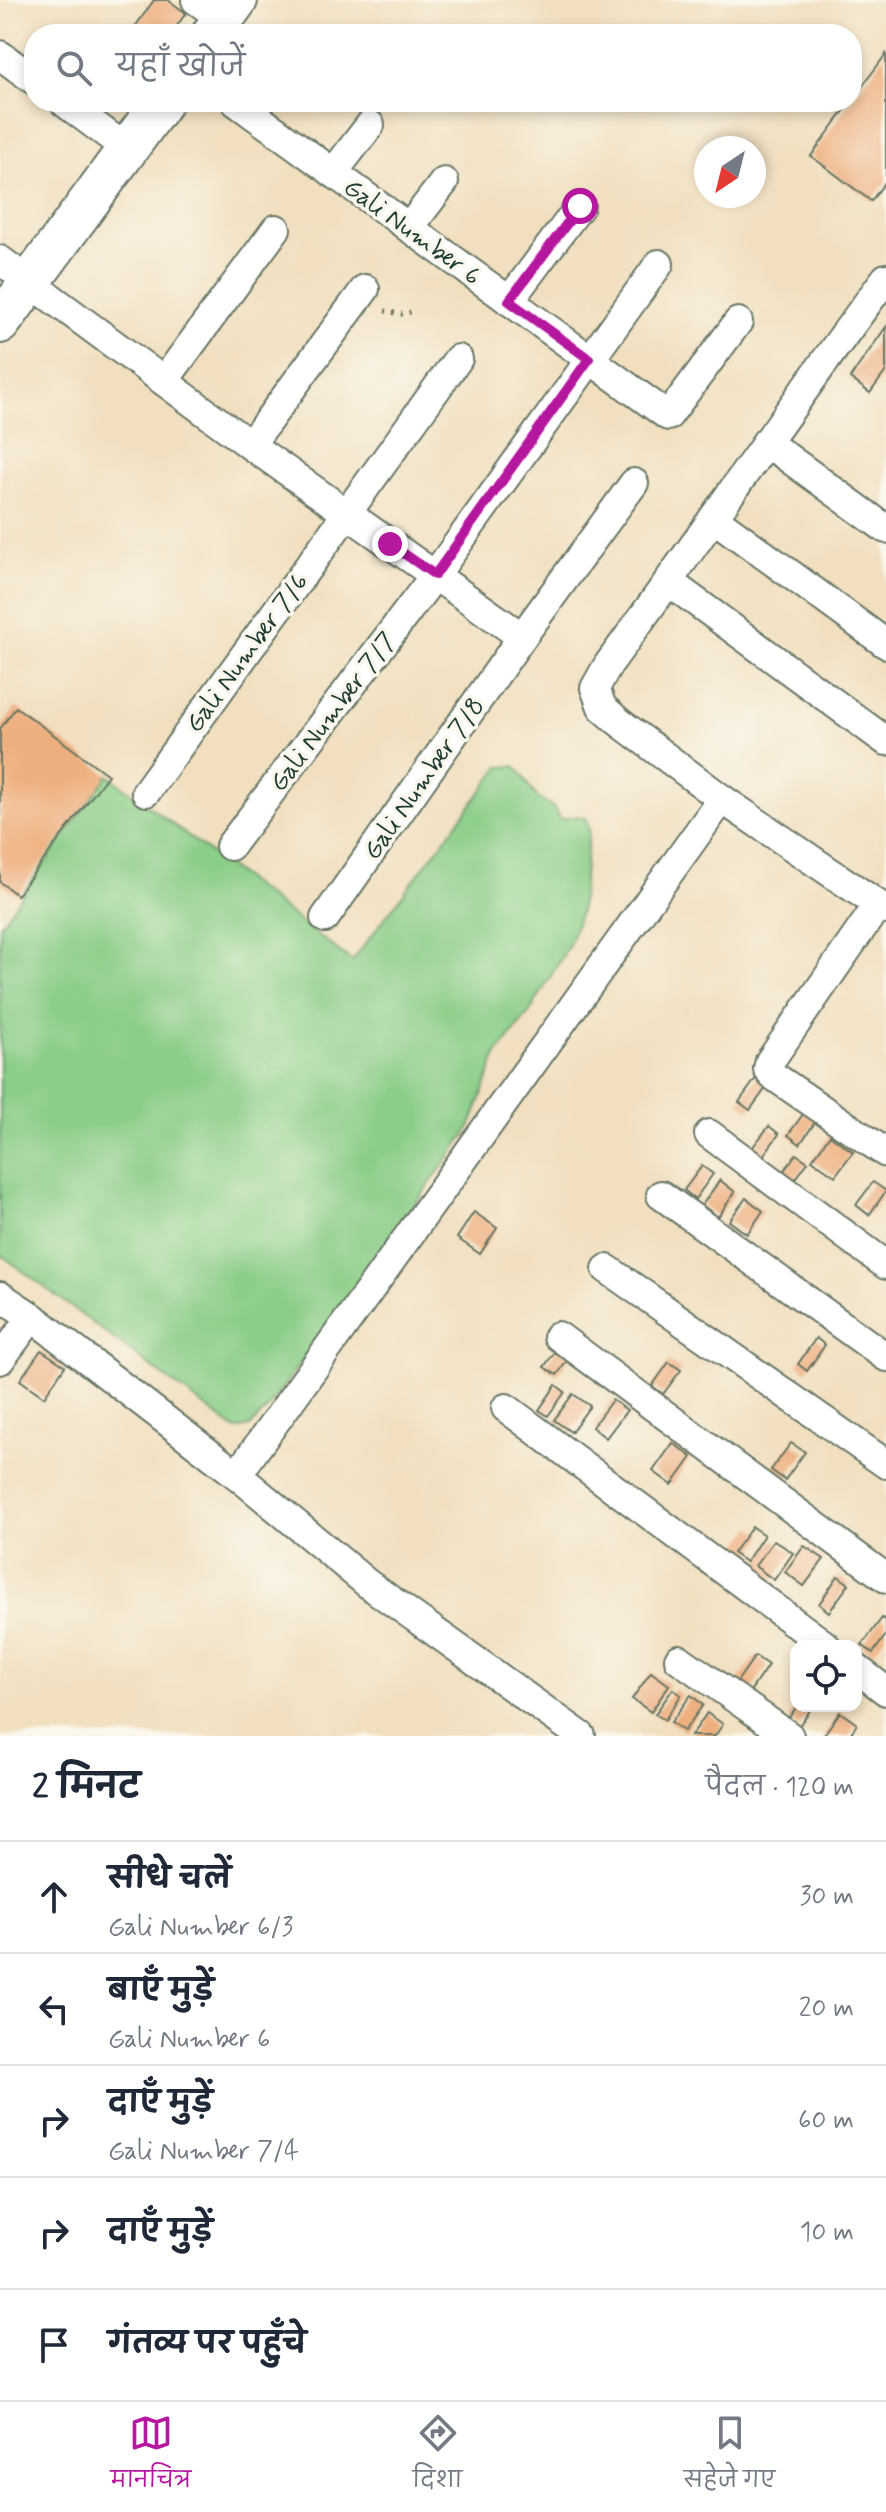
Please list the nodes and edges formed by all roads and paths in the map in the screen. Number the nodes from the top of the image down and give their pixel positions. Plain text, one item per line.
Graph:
1 (0, 55) edge
2 (24, 73) edge
3 (77, 112) edge
4 (155, 112) edge
5 (250, 112) edge
6 (370, 125) dead end
7 (127, 149) junction
8 (333, 173) junction
9 (444, 182) dead end
10 (580, 206) dead end
11 (409, 228) junction
12 (276, 229) dead end
13 (659, 264) dead end
14 (15, 271) edge
15 (365, 289) dead end
16 (881, 295) edge
17 (509, 301) junction
18 (738, 322) dead end
19 (0, 323) edge
20 (458, 359) dead end
21 (589, 359) junction
22 (164, 381) junction
23 (766, 442) junction
24 (250, 445) junction
25 (634, 483) dead end
26 (347, 513) junction
27 (715, 519) junction
28 (884, 524) edge
29 (435, 575) junction
30 (669, 582) junction
31 (522, 637) junction
32 (886, 644) edge
33 (886, 741) edge
34 (146, 792) dead end
35 (722, 799) junction
36 (230, 846) dead end
37 (882, 908) edge
38 (325, 918) dead end
39 (709, 1134) dead end
40 (886, 1153) edge
41 (661, 1195) dead end
42 (886, 1265) edge
43 (607, 1269) dead end
44 (0, 1296) edge
45 (32, 1317) junction
46 (558, 1336) dead end
47 (886, 1357) edge
48 (0, 1360) edge
49 (506, 1408) dead end
50 (886, 1464) edge
51 (237, 1475) junction
52 (886, 1578) edge
53 (818, 1640) edge
54 (679, 1659) dead end
55 (862, 1673) edge
56 (886, 1691) edge
57 (581, 1736) edge
58 (789, 1736) edge

1 - 2 street
3 - 7 street
4 - 7 street
5 - 8 street, Gali Number 6
6 - 8 street
7 - 14 street
8 - 11 street, Gali Number 6
9 - 11 street
10 - 17 street
11 - 17 street, Gali Number 6
12 - 22 street
13 - 21 street, Gali Number 7/7
14 - 19 street
14 - 22 street
15 - 24 street
16 - 23 street
17 - 21 street, Gali Number 6
18 - 21 street, Gali Number 6
20 - 26 street, Gali Number 7/6
21 - 29 street, Gali Number 7/7
22 - 24 street
23 - 27 street
23 - 28 street
24 - 26 street
25 - 31 street, Gali Number 7/8
26 - 29 street
26 - 34 street, Gali Number 7/6
27 - 30 street
27 - 32 street
29 - 31 street
29 - 36 street, Gali Number 7/7
30 - 33 street
30 - 35 street
31 - 38 street, Gali Number 7/8
35 - 37 street
35 - 51 street
37 - 40 street
39 - 42 street
41 - 47 street
43 - 50 street
44 - 45 street
45 - 48 street
45 - 51 street
46 - 52 street
49 - 53 street
51 - 57 street
54 - 58 street
55 - 56 street

